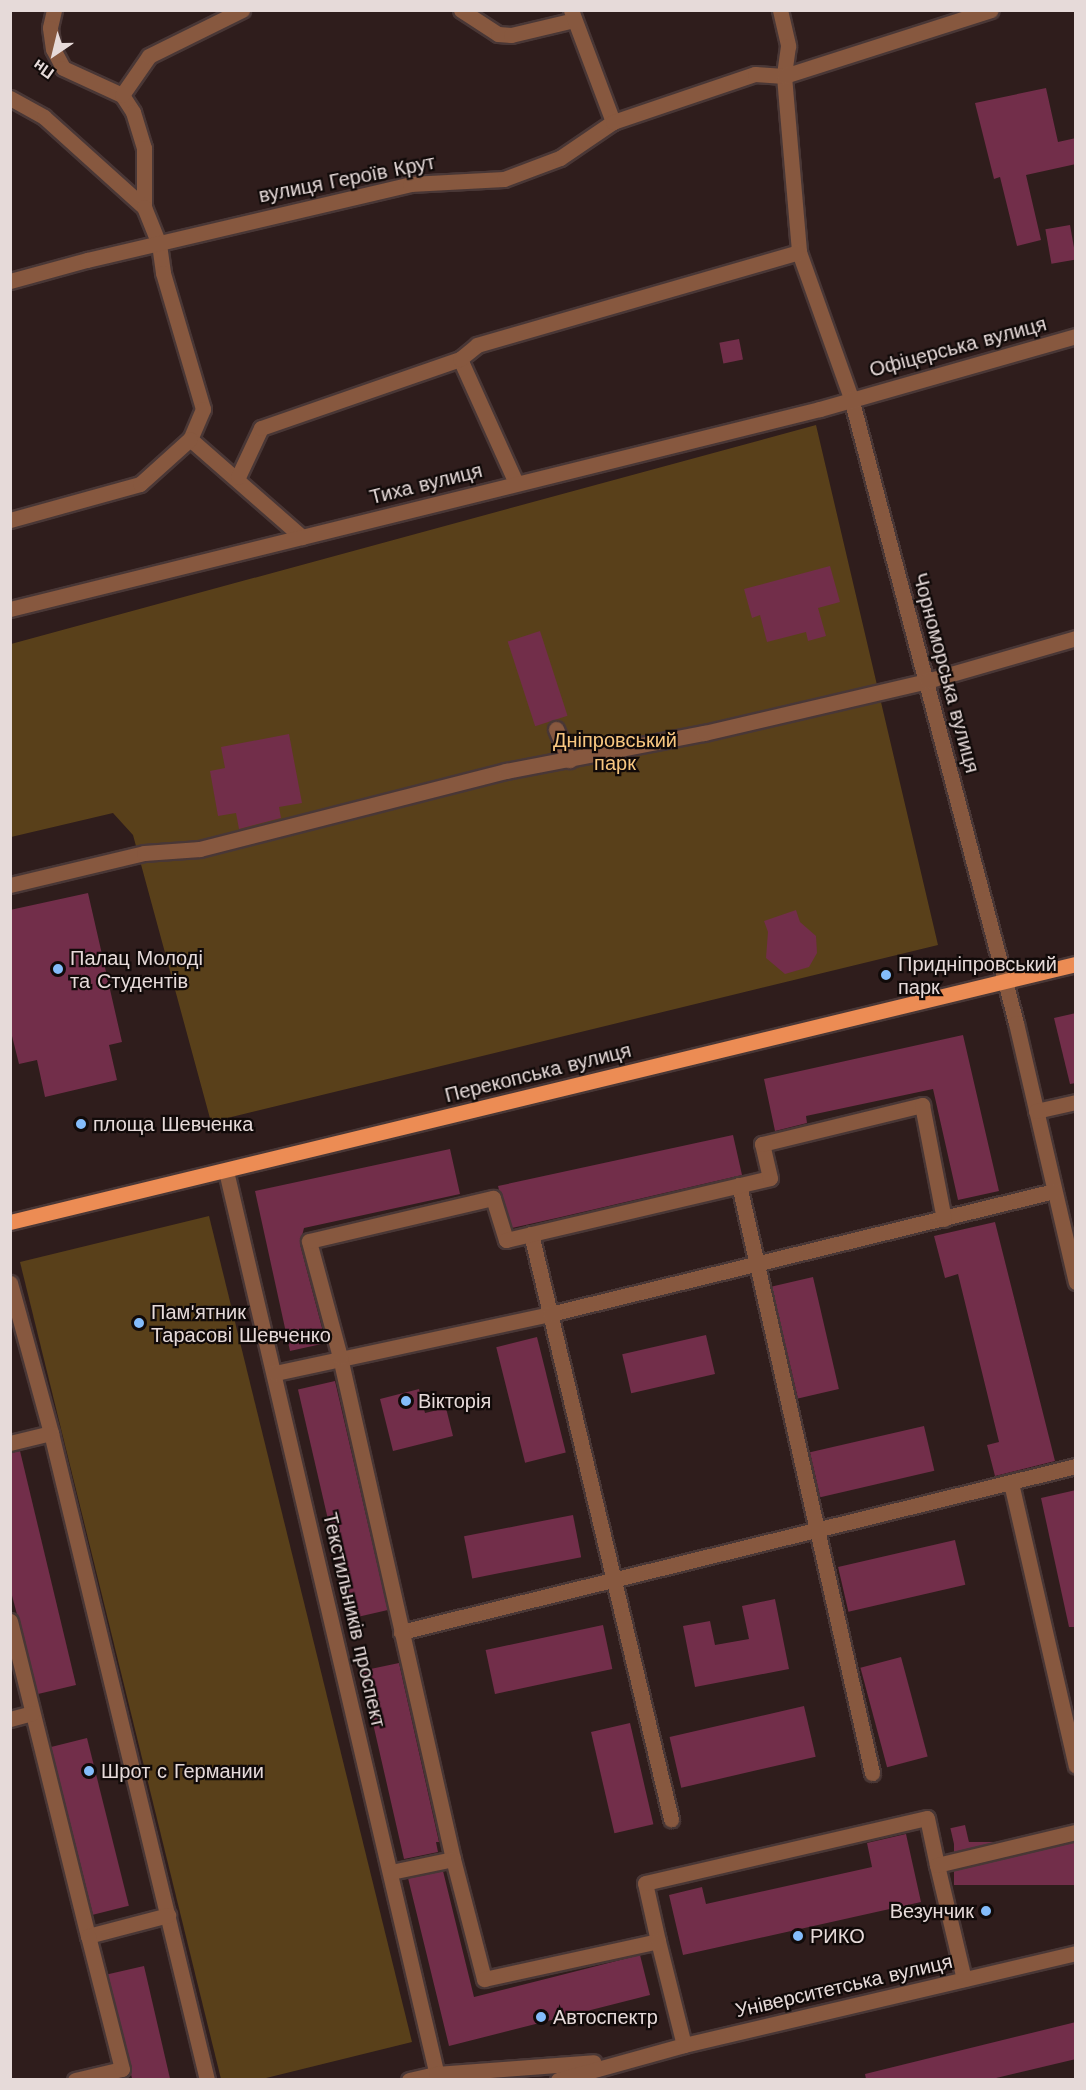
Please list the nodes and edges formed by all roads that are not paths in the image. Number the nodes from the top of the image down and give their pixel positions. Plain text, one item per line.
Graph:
1 (54, 10) edge
2 (243, 10) edge
3 (461, 10) edge
4 (780, 10) edge
5 (991, 10) edge
6 (572, 15) edge
7 (784, 76) junction
8 (123, 95) junction
9 (10, 98) edge
10 (613, 122) junction
11 (144, 207) junction
12 (159, 244) junction
13 (800, 252) junction
14 (10, 281) edge
15 (1076, 336) edge
16 (460, 359) junction
17 (851, 398) junction
18 (190, 439) junction
19 (238, 477) junction
20 (516, 483) junction
21 (10, 520) edge
22 (302, 537) junction
23 (10, 609) edge
24 (1076, 638) edge
25 (927, 681) junction
26 (556, 729) dead end
27 (569, 760) junction
28 (10, 885) edge
29 (1076, 964) edge
30 (1004, 979) junction
31 (1076, 1102) edge
32 (1036, 1111) junction
33 (226, 1172) junction
34 (739, 1185) junction
35 (1054, 1191) junction
36 (944, 1219) junction
37 (10, 1222) edge
38 (531, 1234) junction
39 (757, 1264) junction
40 (10, 1282) edge
41 (1076, 1282) edge
42 (550, 1314) junction
43 (340, 1357) junction
44 (275, 1373) junction
45 (51, 1433) junction
46 (10, 1443) edge
47 (1076, 1466) edge
48 (1011, 1483) junction
49 (817, 1530) junction
50 (614, 1579) junction
51 (10, 1621) edge
52 (401, 1632) junction
53 (32, 1713) junction
54 (10, 1719) edge
55 (1076, 1766) edge
56 (872, 1773) dead end
57 (671, 1819) dead end
58 (1076, 1832) edge
59 (453, 1859) junction
60 (938, 1865) junction
61 (391, 1872) junction
62 (168, 1916) junction
63 (88, 1935) junction
64 (658, 1941) junction
65 (1076, 1953) edge
66 (964, 1979) junction
67 (684, 2044) junction
68 (623, 2060) junction
69 (437, 2077) edge
70 (75, 2079) edge
71 (207, 2079) edge
72 (409, 2079) edge
73 (558, 2079) edge

1 - 8 street
2 - 8 street
3 - 6 street
4 - 7 street, Чорноморська вулиця
5 - 7 street, вулиця Героїв Крут
6 - 10 street
7 - 10 street, вулиця Героїв Крут
7 - 13 street, Чорноморська вулиця
8 - 11 street
9 - 11 street
10 - 12 street, вулиця Героїв Крут
11 - 12 street
12 - 14 street, вулиця Героїв Крут
12 - 18 street
13 - 16 street
13 - 17 street, Чорноморська вулиця
15 - 17 street, Офіцерська вулиця
16 - 19 street
16 - 20 street
17 - 20 street, Тиха вулиця
17 - 25 street, Чорноморська вулиця
18 - 19 street
18 - 21 street
19 - 22 street
20 - 22 street, Тиха вулиця
22 - 23 street, Тиха вулиця
24 - 25 street
25 - 27 street
25 - 30 street, Чорноморська вулиця
26 - 27 street
27 - 28 street
29 - 30 main road, Перекопська вулиця
30 - 32 street, Чорноморська вулиця
30 - 33 main road, Перекопська вулиця
31 - 32 street
32 - 35 street, Чорноморська вулиця
33 - 37 main road, Перекопська вулиця
33 - 44 street, Текстильників проспект
34 - 36 street
34 - 38 street
34 - 39 street
35 - 36 street
35 - 41 street, Чорноморська вулиця
36 - 39 street
38 - 42 street
38 - 43 street
39 - 42 street
39 - 49 street
40 - 45 street
42 - 43 street
42 - 50 street
43 - 44 street
43 - 52 street
44 - 61 street, Текстильників проспект
45 - 46 street
45 - 62 street
47 - 48 street
48 - 49 street
48 - 55 street
49 - 50 street
49 - 56 street
50 - 52 street
50 - 57 street
51 - 53 street
52 - 59 street
53 - 54 street
53 - 63 street
58 - 60 street
59 - 61 street
59 - 64 street
60 - 64 street
60 - 66 street
61 - 69 street, Текстильників проспект
62 - 63 street
62 - 71 street
63 - 70 street
64 - 67 street
65 - 66 street, Університетська вулиця
66 - 67 street, Університетська вулиця
67 - 68 street, Університетська вулиця
68 - 69 street, Університетська вулиця
68 - 73 street, Університетська вулиця
69 - 72 street, Університетська вулиця

